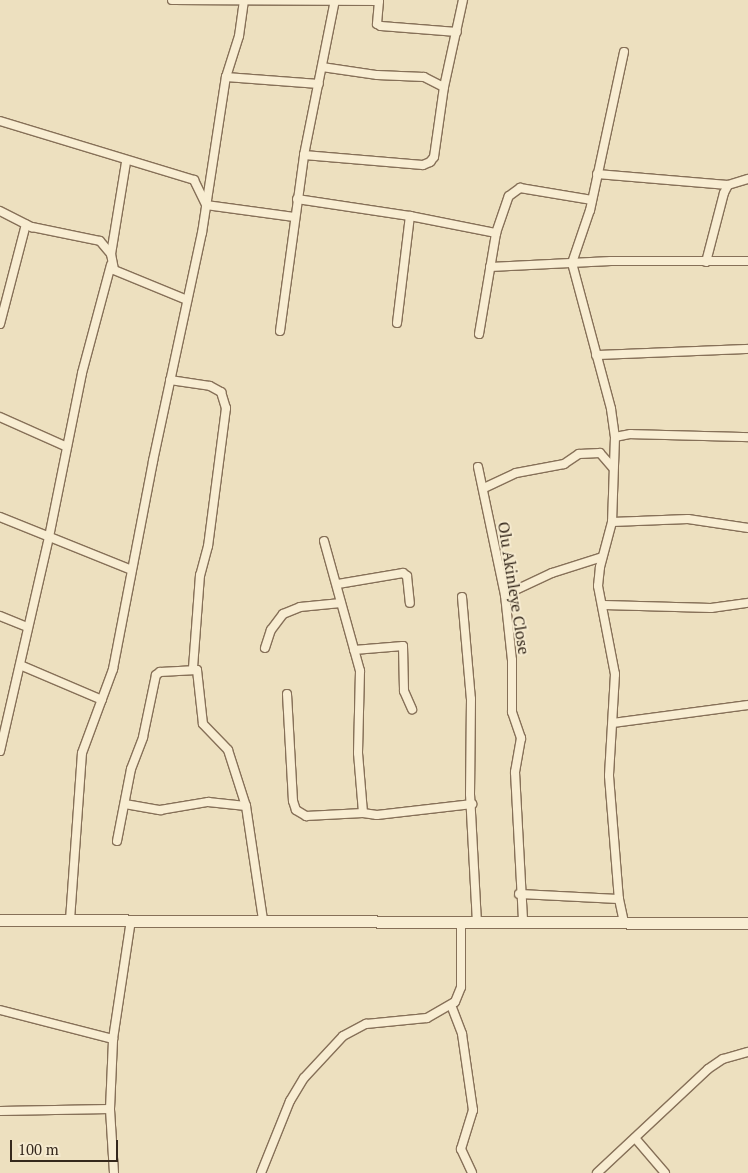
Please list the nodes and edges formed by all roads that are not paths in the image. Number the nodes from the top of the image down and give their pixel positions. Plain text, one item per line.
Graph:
1 (172, 0) edge
2 (335, 0) edge
3 (463, 0) edge
4 (244, 1) edge
5 (457, 32) junction
6 (624, 52) dead end
7 (322, 66) junction
8 (226, 77) junction
9 (319, 84) junction
10 (444, 87) junction
11 (0, 121) edge
12 (304, 155) junction
13 (126, 162) junction
14 (597, 174) junction
15 (748, 179) edge
16 (728, 185) junction
17 (297, 199) junction
18 (592, 200) junction
19 (206, 205) junction
20 (0, 211) edge
21 (410, 216) junction
22 (294, 217) junction
23 (26, 224) junction
24 (496, 233) junction
25 (111, 254) junction
26 (748, 261) edge
27 (706, 262) junction
28 (572, 263) junction
29 (111, 265) junction
30 (490, 267) junction
31 (188, 300) junction
32 (397, 323) dead end
33 (0, 324) edge
34 (280, 331) dead end
35 (479, 334) dead end
36 (748, 349) edge
37 (596, 355) junction
38 (170, 380) junction
39 (0, 418) edge
40 (748, 436) edge
41 (615, 437) junction
42 (67, 447) junction
43 (478, 467) dead end
44 (613, 468) junction
45 (484, 488) junction
46 (0, 517) edge
47 (612, 522) junction
48 (748, 528) edge
49 (49, 537) junction
50 (324, 541) dead end
51 (602, 557) junction
52 (132, 570) junction
53 (338, 584) junction
54 (505, 595) junction
55 (462, 598) dead end
56 (341, 603) junction
57 (410, 603) dead end
58 (748, 603) edge
59 (604, 605) junction
60 (0, 616) edge
61 (27, 627) junction
62 (265, 648) dead end
63 (354, 650) junction
64 (20, 665) junction
65 (193, 668) junction
66 (287, 694) dead end
67 (102, 700) junction
68 (748, 705) edge
69 (412, 709) dead end
70 (613, 723) junction
71 (0, 751) edge
72 (125, 804) junction
73 (472, 804) junction
74 (246, 806) junction
75 (362, 813) junction
76 (117, 841) dead end
77 (519, 894) junction
78 (619, 899) junction
79 (0, 920) edge
80 (70, 920) junction
81 (131, 920) junction
82 (263, 920) junction
83 (523, 921) junction
84 (461, 922) junction
85 (477, 922) junction
86 (624, 923) junction
87 (748, 923) edge
88 (451, 1006) junction
89 (0, 1010) edge
90 (113, 1039) junction
91 (748, 1052) edge
92 (110, 1110) junction
93 (0, 1111) edge
94 (635, 1138) junction
95 (114, 1173) edge
96 (261, 1173) edge
97 (472, 1173) edge
98 (597, 1173) edge
99 (665, 1173) edge

1 - 4 street
2 - 4 street
2 - 5 street
2 - 7 street
3 - 5 street
4 - 8 street
5 - 10 street
6 - 14 street
7 - 9 street
7 - 10 street
8 - 9 street
8 - 19 street
9 - 12 street
10 - 12 street
11 - 13 street
12 - 17 street
13 - 19 street
13 - 25 street
14 - 16 street
14 - 18 street
15 - 16 street
16 - 27 street
17 - 21 street
17 - 22 street
18 - 24 street
18 - 28 street
19 - 22 street
19 - 31 street
20 - 23 street
21 - 24 street
21 - 32 street
22 - 34 street
23 - 25 street
23 - 33 street
24 - 30 street
25 - 29 street
26 - 27 street
27 - 28 street
28 - 30 street
28 - 37 street
29 - 31 street
29 - 42 street
30 - 35 street
31 - 38 street
36 - 37 street
37 - 41 street
38 - 52 street
38 - 65 street
39 - 42 street
40 - 41 street
41 - 44 street
42 - 49 street
43 - 45 street, Olu Akinleye Close
44 - 45 street
44 - 47 street
45 - 54 street, Olu Akinleye Close
46 - 49 street
47 - 48 street
47 - 51 street
49 - 52 street
49 - 61 street
50 - 53 street
51 - 54 street
51 - 59 street
52 - 67 street
53 - 56 street
53 - 57 street
54 - 77 street, Olu Akinleye Close
55 - 73 street
56 - 62 street
56 - 63 street
58 - 59 street
59 - 70 street
60 - 61 street
61 - 64 street
63 - 69 street
63 - 75 street
64 - 67 street
64 - 71 street
65 - 72 street
65 - 74 street
66 - 75 street
67 - 80 street
68 - 70 street
70 - 78 street
72 - 74 street
72 - 76 street
73 - 75 street
73 - 85 street
74 - 82 street
77 - 78 street
77 - 83 street, Olu Akinleye Close
78 - 86 street
79 - 80 main road
80 - 81 main road
81 - 82 main road
81 - 90 street
82 - 84 main road
83 - 85 main road
83 - 86 main road
84 - 85 main road
84 - 88 street
86 - 87 main road
88 - 96 street
88 - 97 street
89 - 90 street
90 - 92 street
91 - 94 street
92 - 93 street
92 - 95 street
94 - 98 street
94 - 99 street

